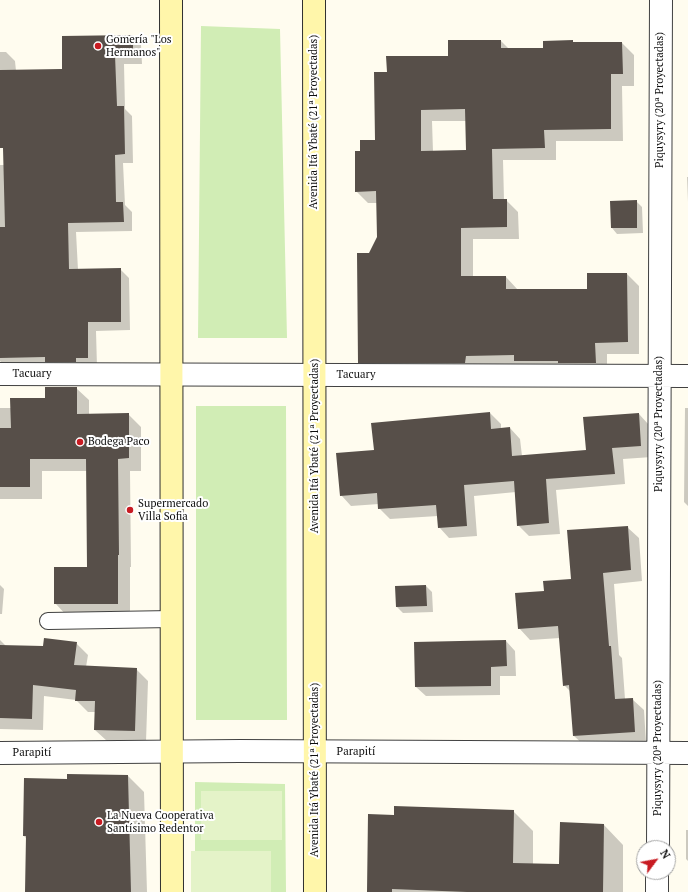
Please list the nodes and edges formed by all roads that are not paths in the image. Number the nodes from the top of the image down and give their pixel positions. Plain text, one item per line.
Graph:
1 (171, 0) edge
2 (314, 0) edge
3 (661, 0) edge
4 (0, 374) edge
5 (171, 374) junction
6 (314, 375) junction
7 (659, 376) junction
8 (688, 376) edge
9 (172, 619) junction
10 (48, 621) dead end
11 (171, 752) junction
12 (315, 752) junction
13 (0, 753) edge
14 (658, 753) junction
15 (688, 753) edge
16 (658, 840) edge
17 (658, 880) edge
18 (172, 892) edge
19 (315, 892) edge
20 (657, 892) edge

1 - 5 main road
2 - 6 main road, Avenida Itá Ybaté (21ª Proyectadas)
3 - 7 street, Piquysyry (20ª Proyectadas)
4 - 5 street, Tacuary
5 - 6 street, Tacuary
5 - 9 main road
6 - 7 street, Tacuary
6 - 12 main road, Avenida Itá Ybaté (21ª Proyectadas)
7 - 8 street, Tacuary
7 - 14 street, Piquysyry (20ª Proyectadas)
9 - 10 lane
9 - 11 main road
11 - 12 street, Parapití
11 - 13 street, Parapití
11 - 18 main road
12 - 14 street, Parapití
12 - 19 main road, Avenida Itá Ybaté (21ª Proyectadas)
14 - 15 street, Parapití
14 - 16 street, Piquysyry (20ª Proyectadas)
17 - 20 street

